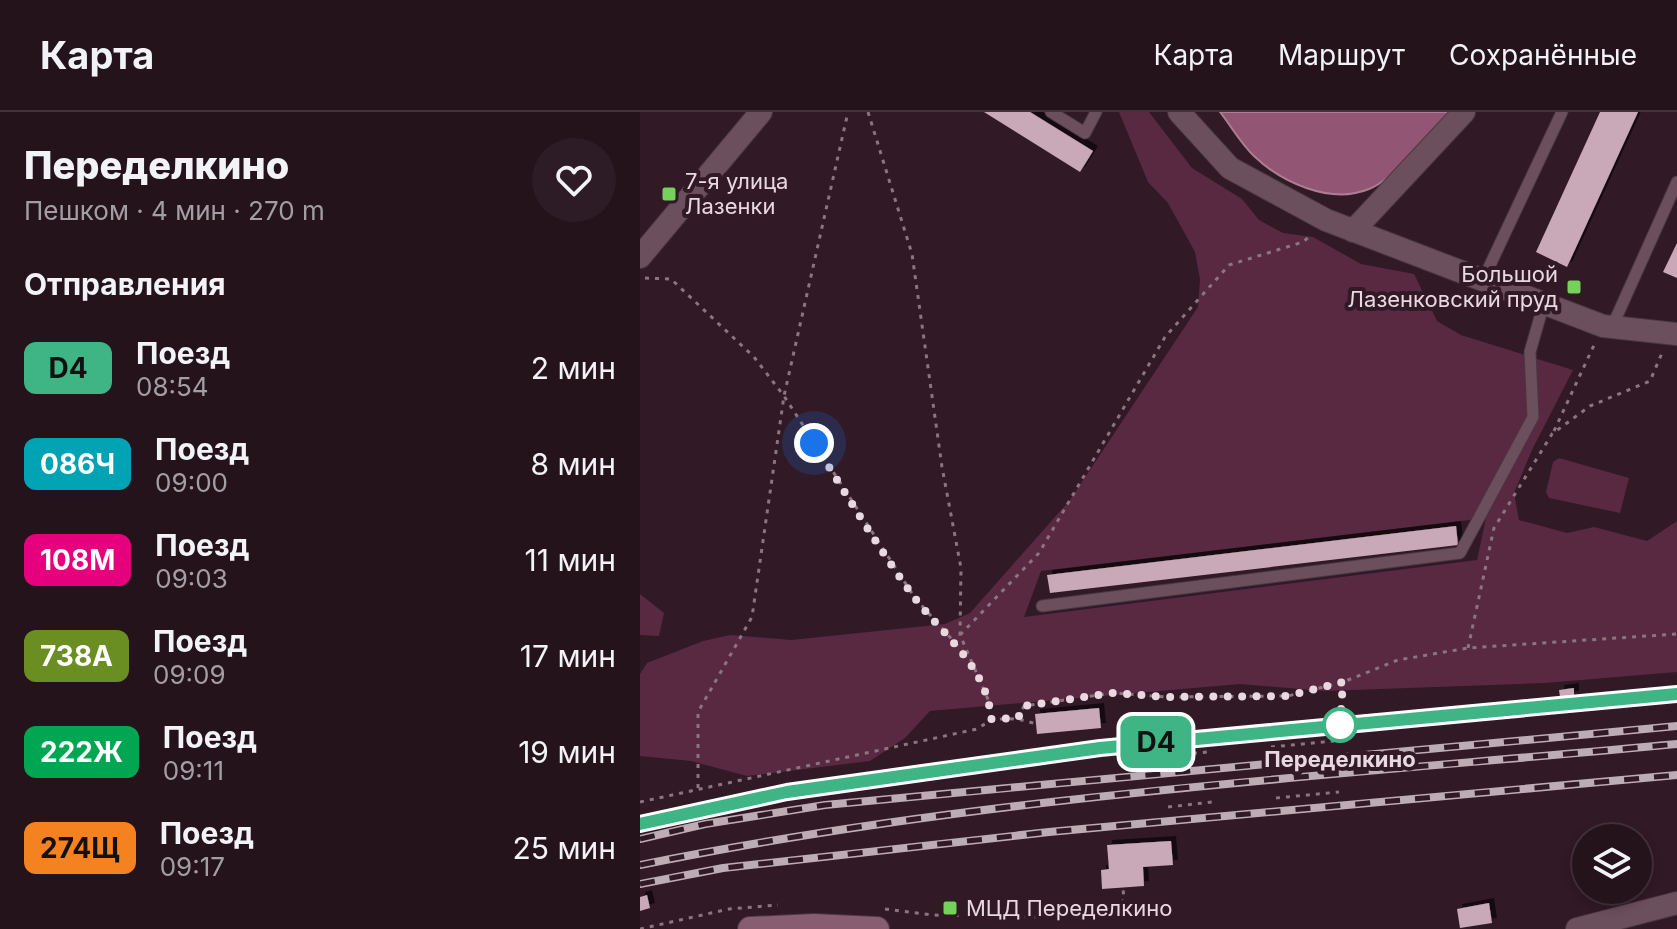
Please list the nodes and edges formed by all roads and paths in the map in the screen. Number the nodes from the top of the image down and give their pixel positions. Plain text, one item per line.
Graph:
1 (761, 112) edge
2 (848, 112) edge
3 (868, 112) edge
4 (1051, 112) edge
5 (1096, 112) edge
6 (1179, 112) edge
7 (1464, 112) edge
8 (1562, 112) edge
9 (1677, 182) edge
10 (1317, 230) dead end
11 (1353, 231) junction
12 (641, 260) edge
13 (1482, 283) junction
14 (1544, 303) junction
15 (1607, 327) junction
16 (1674, 333) edge
17 (784, 396) junction
18 (1552, 434) junction
19 (1042, 606) dead end
20 (1677, 634) edge
21 (960, 635) junction
22 (1468, 648) junction
23 (966, 654) junction
24 (1018, 718) junction
25 (991, 719) junction
26 (1036, 724) dead end
27 (1334, 741) dead end
28 (1271, 747) dead end
29 (1208, 752) dead end
30 (1163, 756) dead end
31 (698, 788) junction
32 (1339, 792) dead end
33 (1276, 798) dead end
34 (641, 801) edge
35 (1212, 802) dead end
36 (1168, 807) dead end
37 (1123, 888) dead end
38 (1677, 903) edge
39 (1035, 917) dead end
40 (883, 928) edge
41 (750, 929) edge
42 (1577, 929) edge

1 - 12 street
2 - 17 path
3 - 21 path
4 - 5 lane
6 - 11 street
7 - 11 street
8 - 13 lane
9 - 15 lane
10 - 21 path
11 - 13 street
12 - 17 path
13 - 14 street
14 - 15 street
14 - 19 lane
15 - 16 street
15 - 18 path
16 - 18 path
17 - 23 path
17 - 31 path
18 - 22 path
20 - 22 path
21 - 23 path
22 - 24 path
23 - 25 path
24 - 25 path
24 - 26 path
25 - 31 path
27 - 28 path
29 - 30 path
31 - 34 path
32 - 33 path
35 - 36 path
37 - 39 path
38 - 42 street
40 - 41 street

